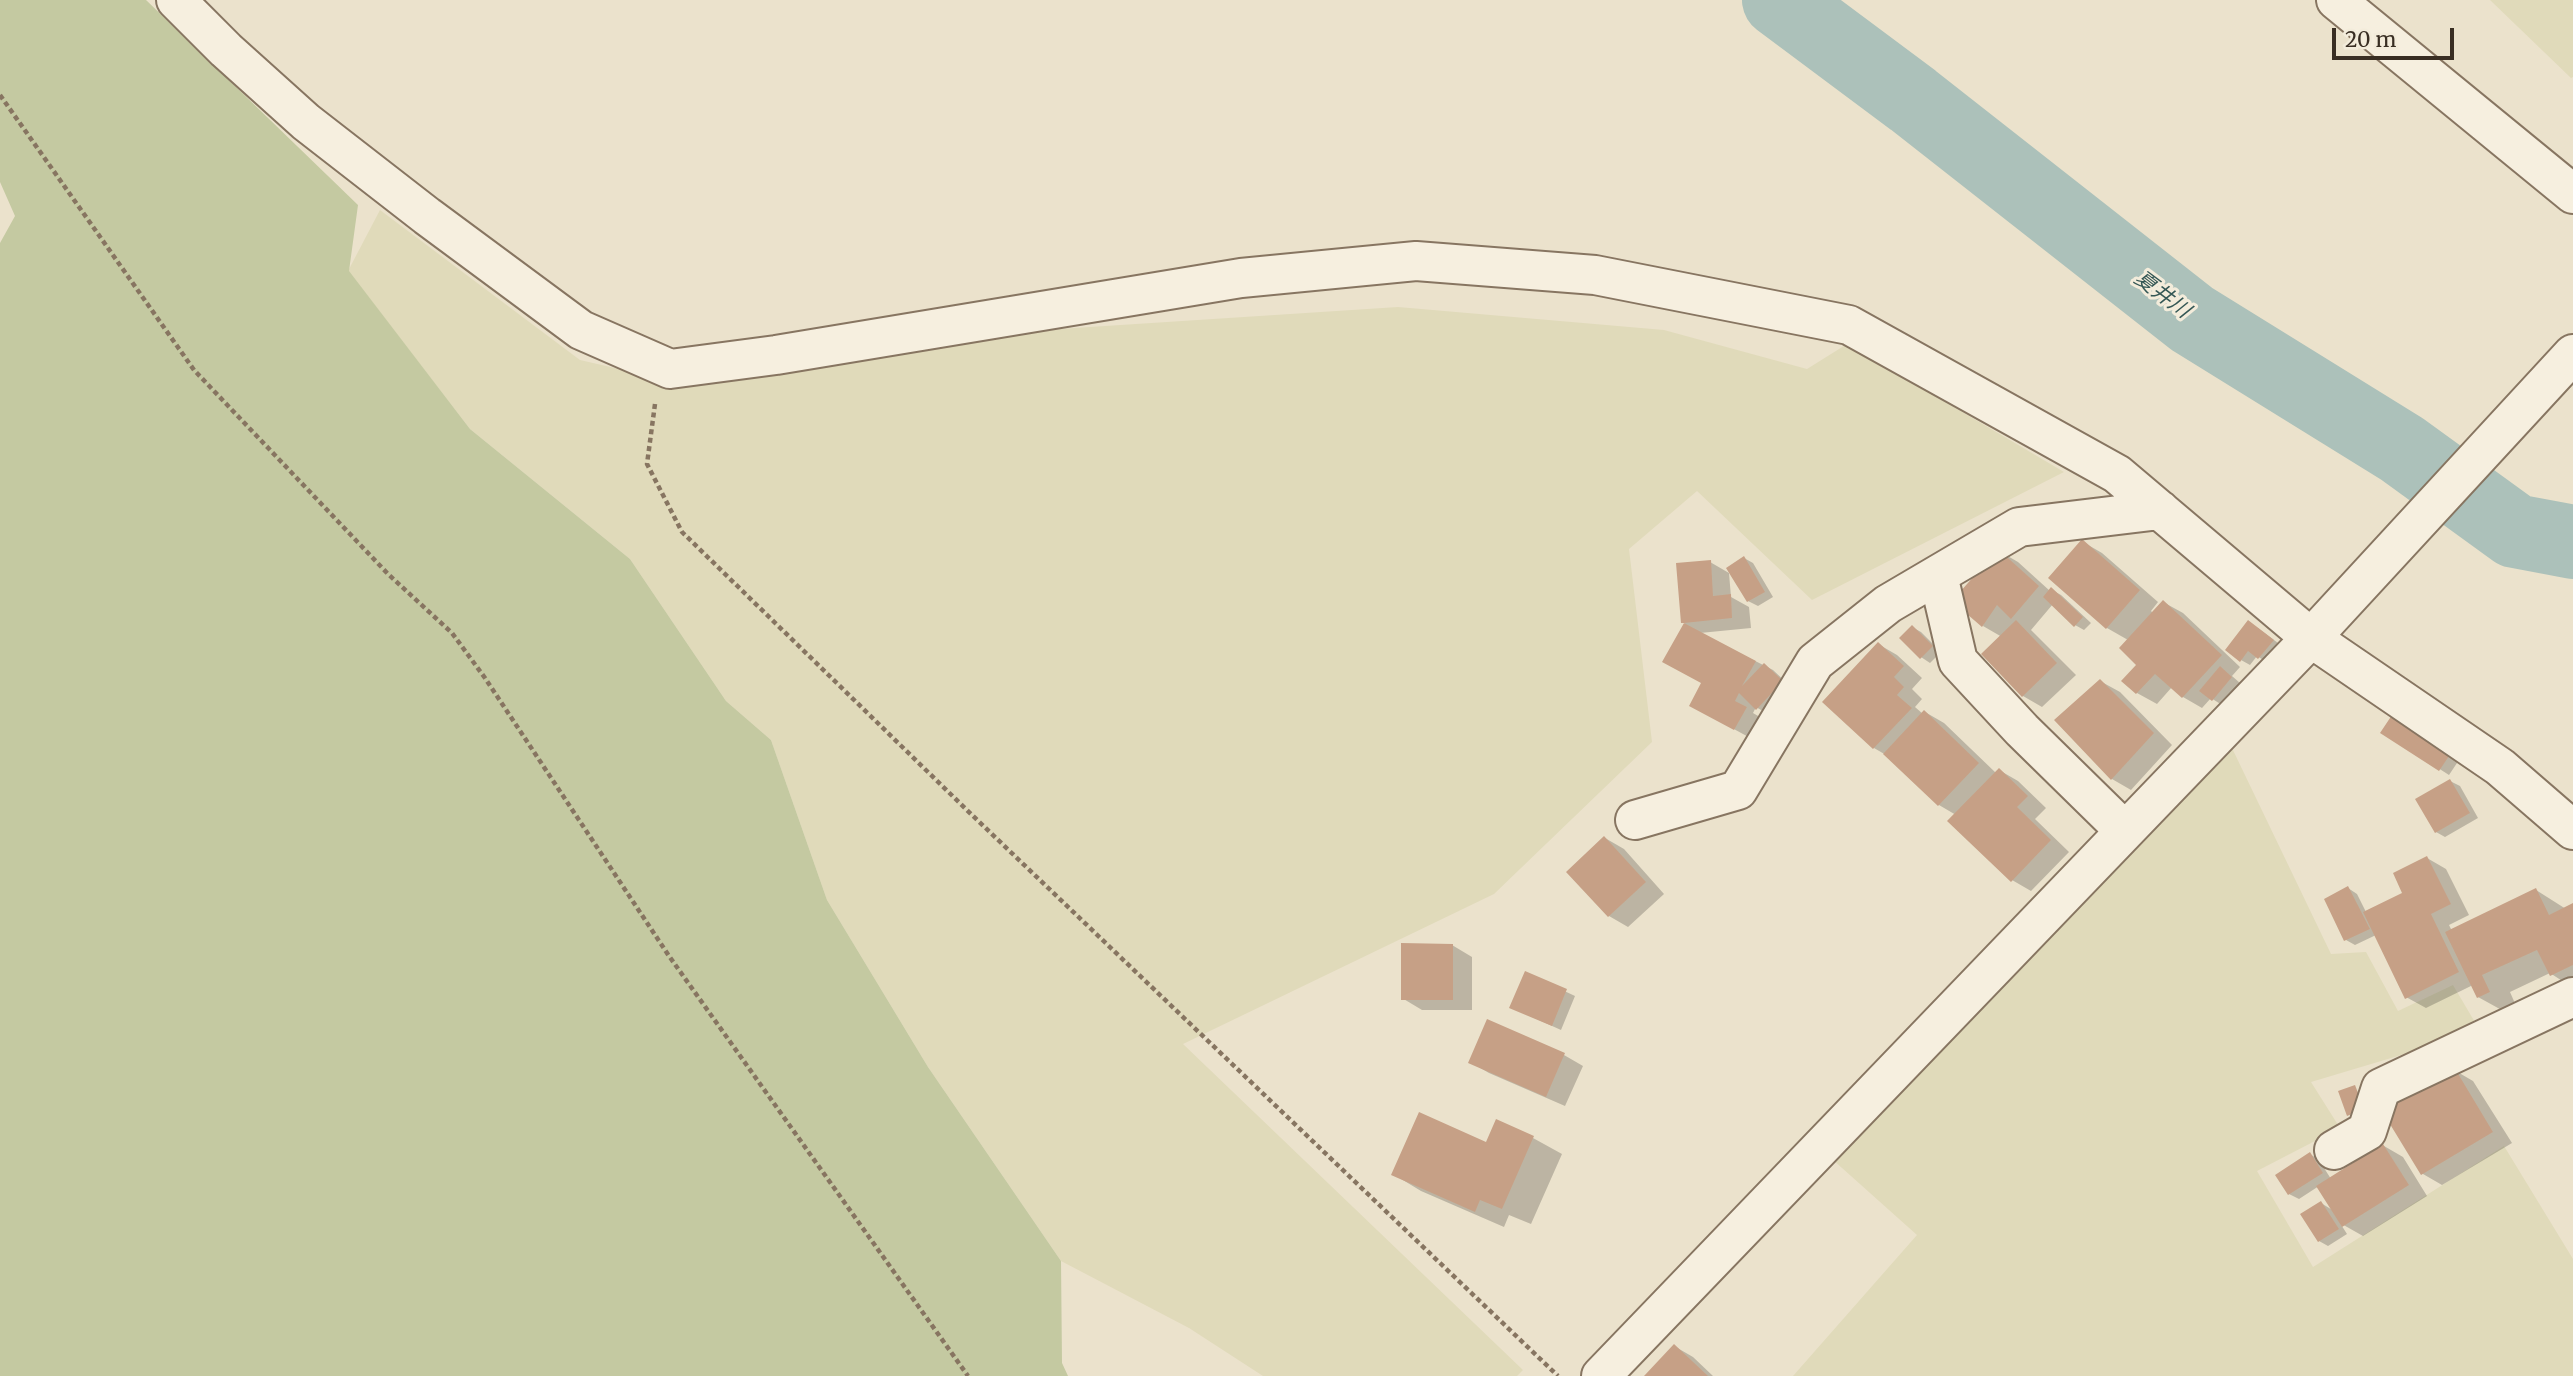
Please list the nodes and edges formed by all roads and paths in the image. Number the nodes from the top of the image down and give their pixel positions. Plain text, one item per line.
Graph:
1 (176, 0) edge
2 (2336, 0) edge
3 (0, 95) edge
4 (2573, 194) edge
5 (2573, 354) edge
6 (670, 369) junction
7 (2160, 510) junction
8 (1938, 575) junction
9 (2311, 638) junction
10 (1635, 820) dead end
11 (2573, 830) edge
12 (2125, 831) junction
13 (2573, 997) edge
14 (2334, 1150) dead end
15 (968, 1376) edge
16 (1558, 1376) edge
17 (1601, 1376) edge

1 - 6 street
2 - 4 street
3 - 15 path
5 - 9 street
6 - 7 street
6 - 16 path
7 - 8 street
7 - 9 street
8 - 10 street
8 - 12 street
9 - 11 street
9 - 12 street
12 - 17 street
13 - 14 street

